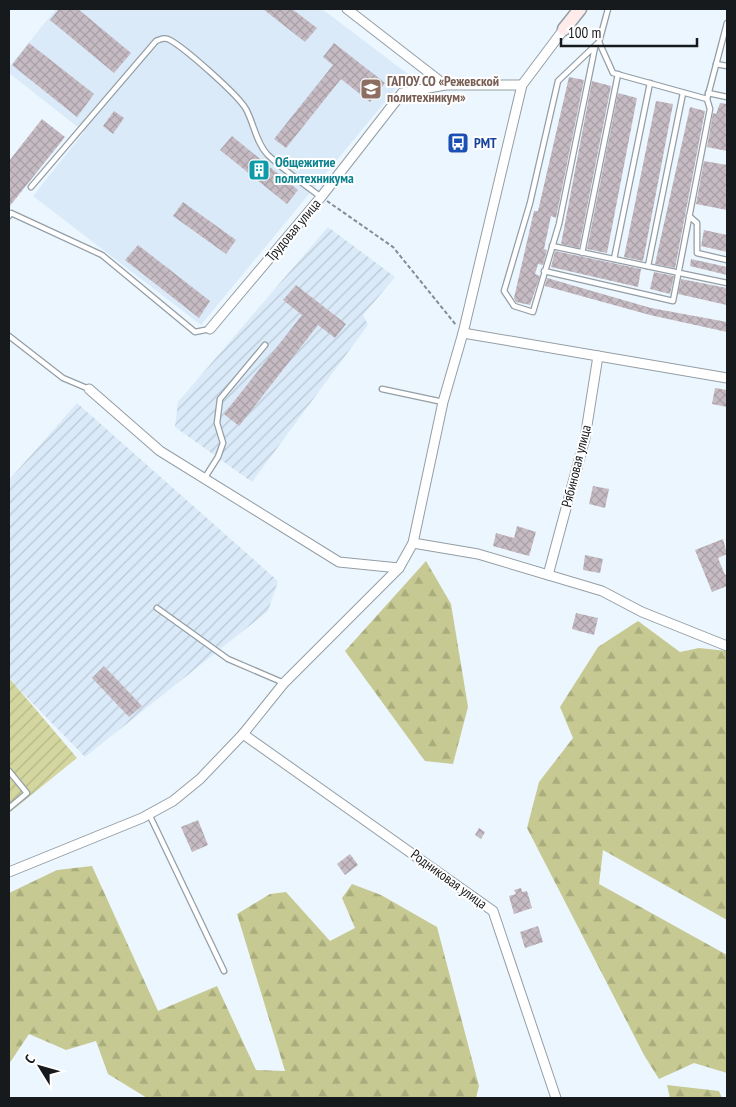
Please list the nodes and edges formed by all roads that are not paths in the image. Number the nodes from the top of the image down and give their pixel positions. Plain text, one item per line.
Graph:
1 (347, 9) edge
2 (580, 9) edge
3 (608, 9) edge
4 (727, 24) edge
5 (564, 29) joint
6 (726, 36) edge
7 (599, 42) junction
8 (595, 47) junction
9 (716, 64) junction
10 (727, 66) edge
11 (618, 74) junction
12 (650, 83) junction
13 (445, 85) junction
14 (522, 85) junction
15 (683, 92) junction
16 (708, 93) junction
17 (727, 96) edge
18 (706, 99) junction
19 (31, 187) dead end
20 (321, 197) junction
21 (9, 216) edge
22 (689, 216) junction
23 (552, 246) junction
24 (582, 253) junction
25 (614, 259) junction
26 (727, 260) edge
27 (648, 266) junction
28 (544, 271) junction
29 (678, 273) junction
30 (727, 283) edge
31 (210, 329) joint
32 (463, 333) junction
33 (9, 336) edge
34 (265, 345) dead end
35 (598, 356) junction
36 (727, 378) edge
37 (89, 389) joint
38 (382, 390) dead end
39 (443, 402) junction
40 (204, 480) junction
41 (413, 543) junction
42 (399, 568) junction
43 (548, 575) junction
44 (157, 608) dead end
45 (727, 646) edge
46 (284, 683) junction
47 (243, 734) junction
48 (9, 772) edge
49 (9, 808) edge
50 (149, 814) junction
51 (9, 872) edge
52 (224, 971) dead end
53 (556, 1098) edge

1 - 13 street
2 - 5 street
3 - 7 lane
4 - 6 lane
5 - 14 street
6 - 9 lane
7 - 8 lane
7 - 11 lane
8 - 23 lane
8 - 28 lane
9 - 10 lane
9 - 16 lane
11 - 12 lane
11 - 24 lane
12 - 15 lane
12 - 25 lane
13 - 14 street, Трудовая улица
13 - 20 street, Трудовая улица
14 - 32 street
15 - 18 lane
15 - 27 lane
16 - 17 lane
16 - 18 lane
18 - 22 lane
19 - 20 lane
20 - 31 street, Трудовая улица
21 - 31 lane
22 - 26 lane
22 - 29 lane
23 - 24 lane
23 - 28 lane
24 - 25 lane
25 - 27 lane
27 - 29 lane
28 - 29 lane
29 - 30 lane
32 - 35 street
32 - 39 street
33 - 37 lane
34 - 40 lane
35 - 36 street
35 - 43 street, Рябиновая улица
37 - 40 street
38 - 39 lane
39 - 41 street
40 - 42 street
41 - 42 street
41 - 43 street
42 - 46 street
43 - 45 street
44 - 46 lane
46 - 47 street
47 - 50 street
47 - 53 street, Родниковая улица
48 - 49 lane
50 - 51 street
50 - 52 lane

